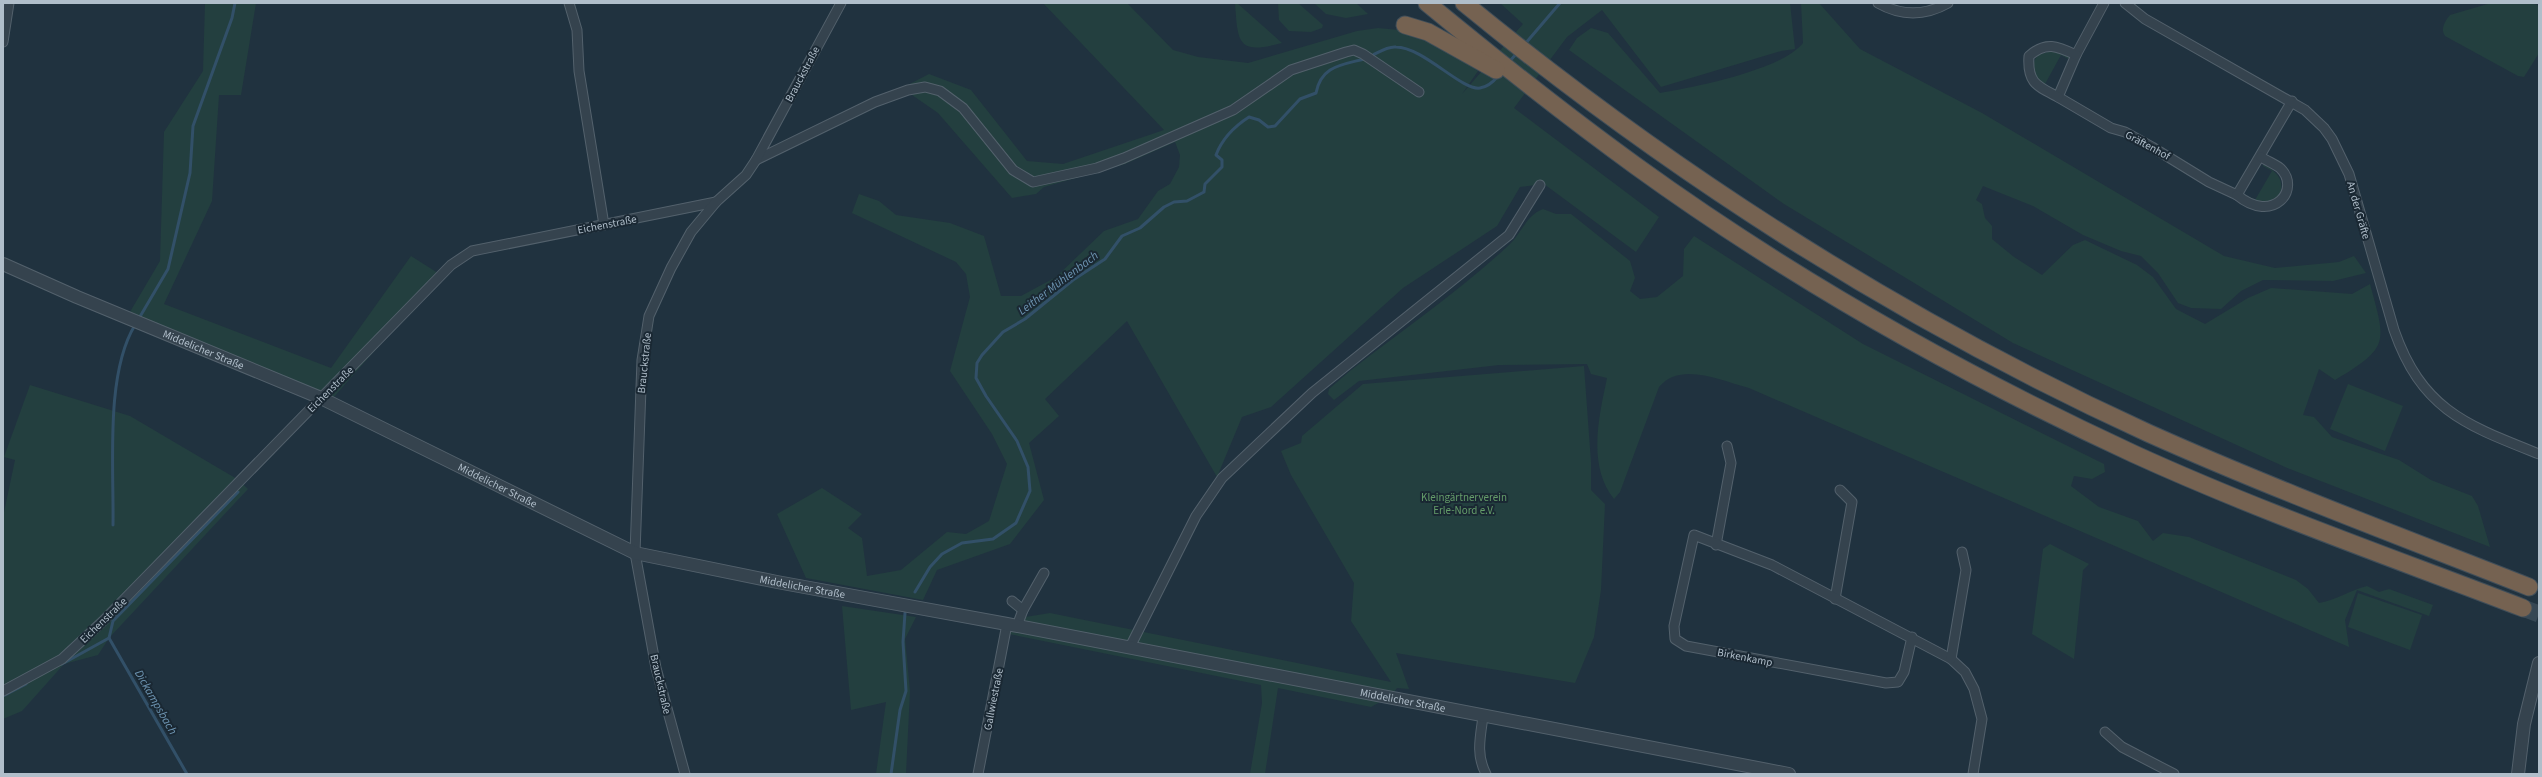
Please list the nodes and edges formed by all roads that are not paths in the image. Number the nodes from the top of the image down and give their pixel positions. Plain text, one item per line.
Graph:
1 (9, 3) edge
2 (569, 3) edge
3 (841, 3) edge
4 (1427, 3) edge
5 (1464, 3) edge
6 (1878, 3) edge
7 (1948, 3) edge
8 (2104, 3) edge
9 (2126, 3) edge
10 (1405, 25) dead end
11 (3, 41) edge
12 (2076, 55) junction
13 (1491, 62) junction
14 (1419, 92) dead end
15 (2058, 97) junction
16 (2292, 101) junction
17 (2261, 157) junction
18 (756, 160) junction
19 (1540, 185) dead end
20 (2237, 195) junction
21 (716, 202) junction
22 (604, 225) junction
23 (3, 264) edge
24 (321, 398) junction
25 (1727, 446) dead end
26 (2539, 454) edge
27 (1840, 490) dead end
28 (1716, 545) junction
29 (1962, 552) dead end
30 (635, 553) junction
31 (1044, 573) dead end
32 (2529, 587) dead end
33 (1835, 599) junction
34 (1012, 601) dead end
35 (2523, 608) tunnel mouth
36 (1022, 610) junction
37 (1012, 625) junction
38 (1912, 637) junction
39 (1130, 647) junction
40 (1951, 659) junction
41 (2539, 663) edge
42 (3, 691) edge
43 (1482, 717) junction
44 (2105, 732) dead end
45 (685, 774) edge
46 (978, 774) edge
47 (1486, 774) edge
48 (1789, 774) edge
49 (1974, 774) edge
50 (2174, 774) edge
51 (2518, 774) edge

1 - 11 street
2 - 22 street
3 - 18 street, Brauckstraße
4 - 13 highway
5 - 32 highway
6 - 7 street
8 - 12 street
9 - 16 street, An der Gräfte
10 - 13 highway
12 - 15 street
12 - 15 street, Gräftenhof
13 - 35 highway
14 - 18 street
15 - 20 street, Gräftenhof
16 - 17 street
16 - 26 street, An der Gräfte
17 - 20 street
17 - 20 street, Gräftenhof
18 - 21 street, Brauckstraße
19 - 39 street
21 - 22 street, Eichenstraße
21 - 30 street, Brauckstraße
22 - 24 street, Eichenstraße
23 - 24 street, Middelicher Straße
24 - 30 street, Middelicher Straße
24 - 42 street, Eichenstraße
25 - 28 street
27 - 33 street
28 - 33 street, Birkenkamp
28 - 38 street, Birkenkamp
29 - 40 street
30 - 37 street, Middelicher Straße
30 - 45 street, Brauckstraße
31 - 36 street
33 - 38 street, Birkenkamp
34 - 36 street
36 - 37 street
37 - 39 street, Middelicher Straße
37 - 46 street, Gallwiestraße
38 - 40 street, Birkenkamp
39 - 43 street, Middelicher Straße
40 - 49 street, Birkenkamp
41 - 51 street
43 - 47 street
43 - 48 street, Middelicher Straße
44 - 50 street

